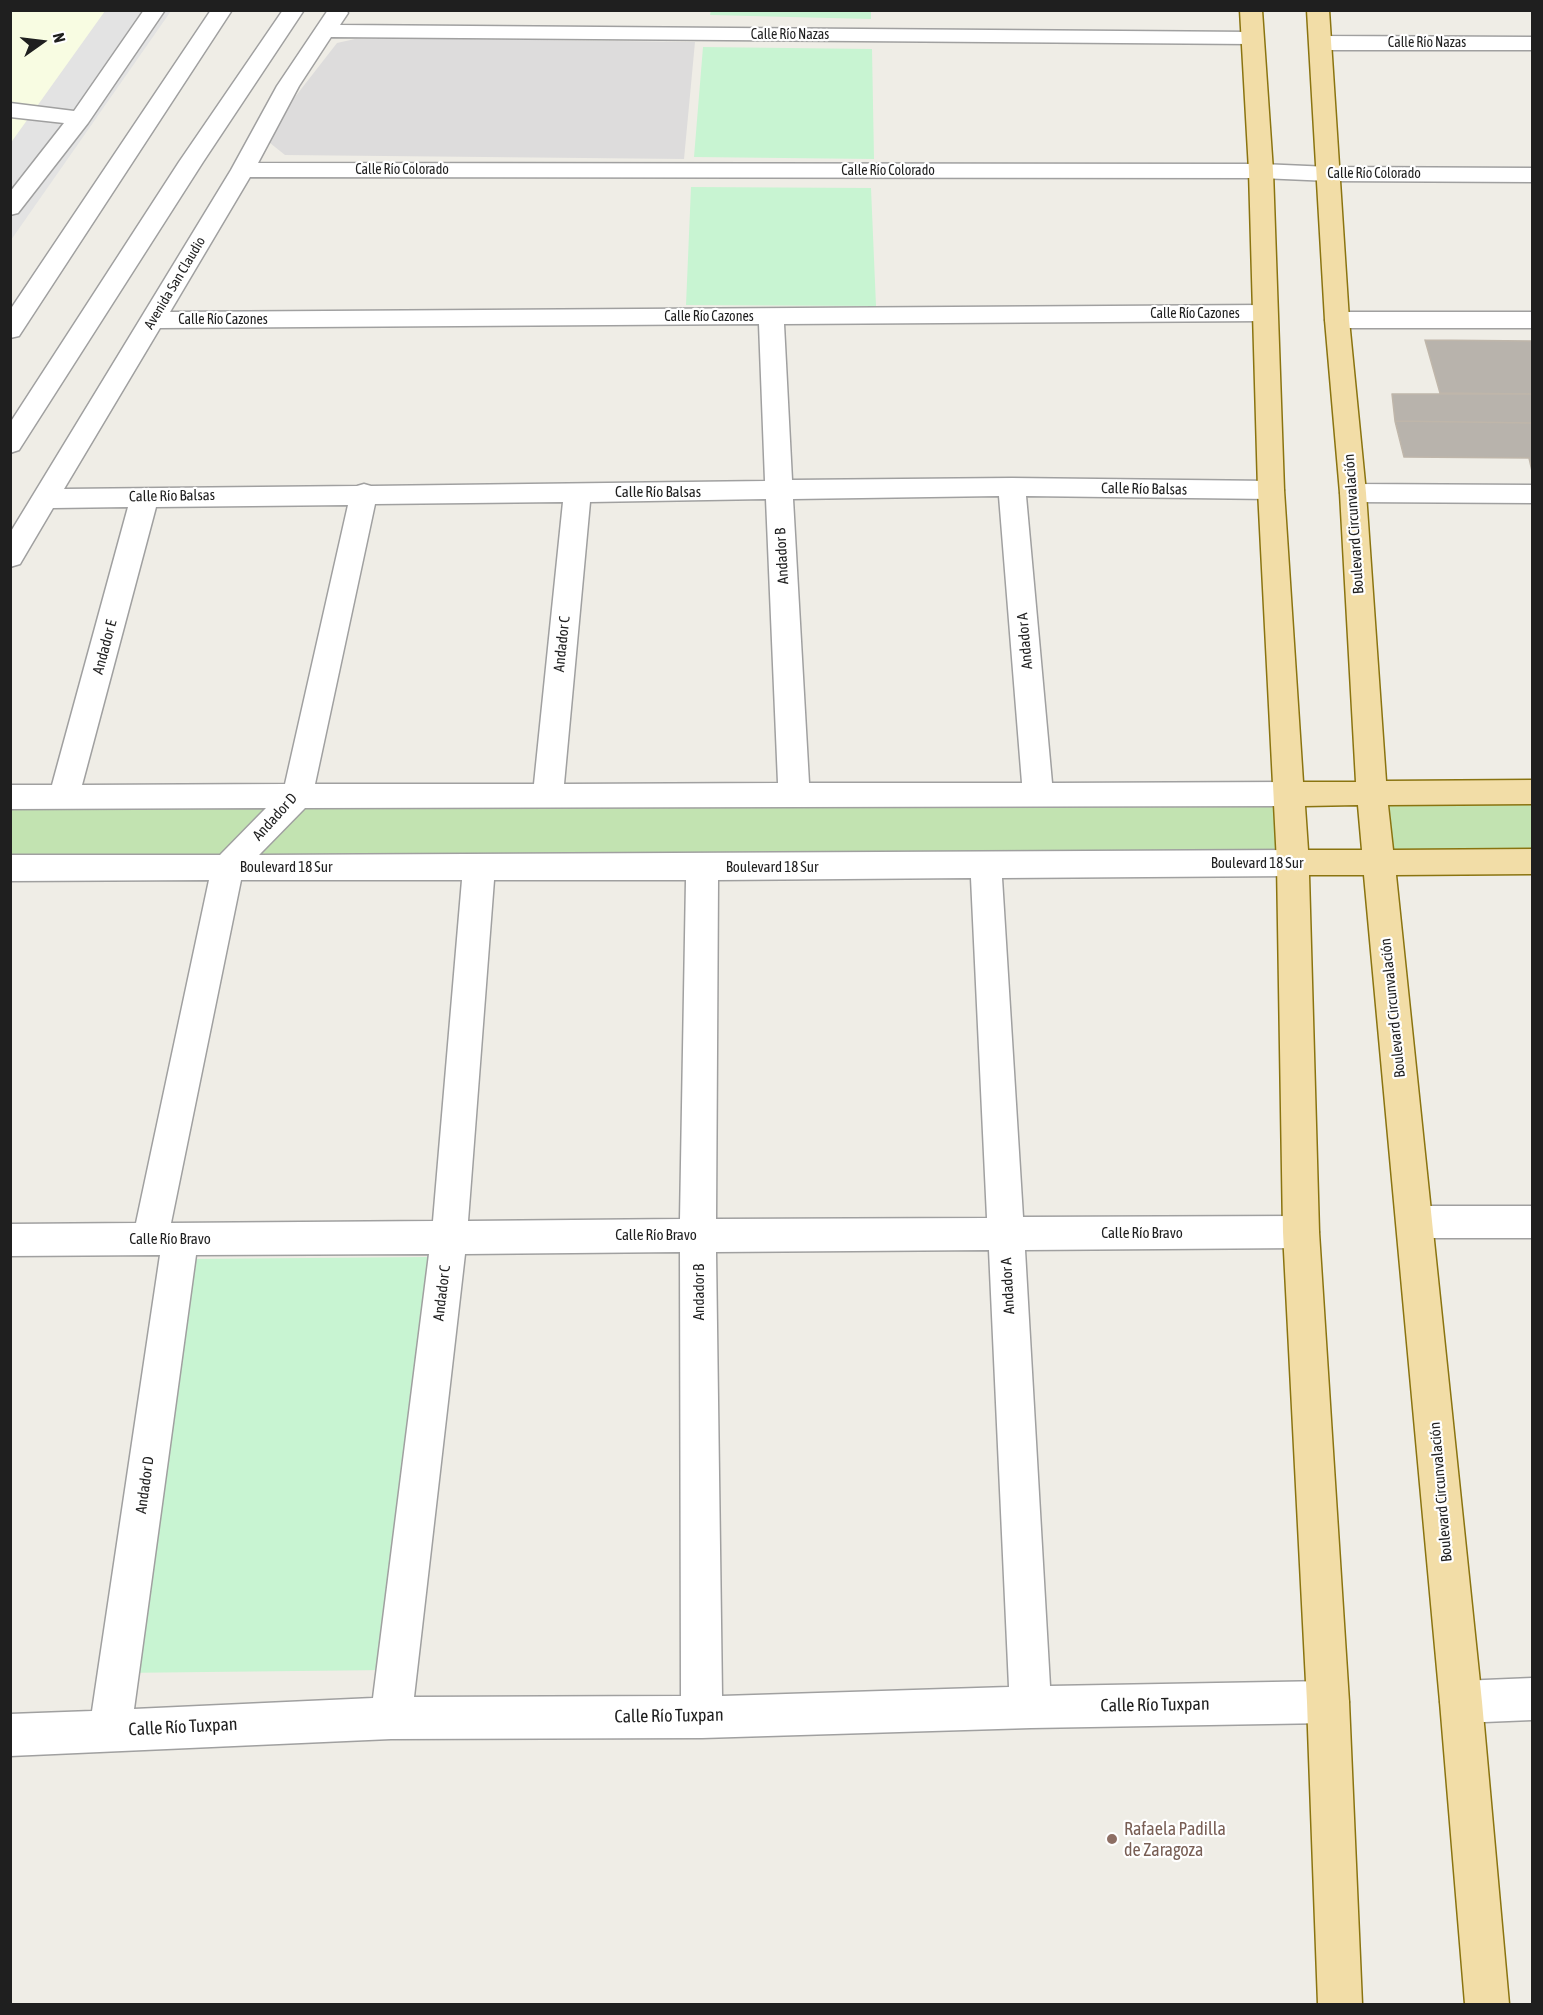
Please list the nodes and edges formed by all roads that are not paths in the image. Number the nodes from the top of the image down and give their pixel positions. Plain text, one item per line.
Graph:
1 (155, 10) edge
2 (222, 10) edge
3 (269, 10) edge
4 (294, 10) edge
5 (1318, 10) edge
6 (333, 21) edge
7 (1252, 24) edge
8 (1321, 43) junction
9 (1533, 44) edge
10 (288, 86) junction
11 (234, 102) junction
12 (10, 110) edge
13 (80, 118) junction
14 (191, 162) junction
15 (243, 170) junction
16 (1261, 171) junction
17 (1330, 174) junction
18 (1533, 175) edge
19 (10, 208) edge
20 (1265, 313) junction
21 (771, 316) junction
22 (153, 320) junction
23 (1337, 320) junction
24 (1533, 320) edge
25 (10, 330) edge
26 (12, 439) edge
27 (1012, 487) junction
28 (1271, 490) junction
29 (779, 491) junction
30 (577, 493) junction
31 (1353, 493) junction
32 (364, 494) junction
33 (1533, 494) edge
34 (145, 496) junction
35 (45, 499) junction
36 (10, 556) edge
37 (1533, 792) edge
38 (1038, 794) junction
39 (1289, 794) junction
40 (1372, 794) junction
41 (794, 795) junction
42 (297, 796) junction
43 (548, 796) junction
44 (10, 797) edge
45 (64, 797) junction
46 (1533, 861) edge
47 (1378, 862) junction
48 (1293, 863) junction
49 (986, 865) junction
50 (228, 867) junction
51 (479, 867) junction
52 (702, 867) junction
53 (10, 868) edge
54 (1415, 1222) junction
55 (1533, 1222) edge
56 (1301, 1232) junction
57 (1006, 1233) junction
58 (698, 1235) junction
59 (449, 1237) junction
60 (165, 1239) junction
61 (10, 1240) edge
62 (1533, 1700) edge
63 (1328, 1702) junction
64 (1461, 1702) junction
65 (1031, 1707) junction
66 (702, 1717) junction
67 (390, 1718) junction
68 (110, 1730) junction
69 (10, 1735) edge
70 (1340, 2004) edge
71 (1487, 2004) edge

1 - 13 street
2 - 25 street
3 - 14 street
4 - 11 street
5 - 8 main road, Boulevard Circunvalación
6 - 7 street, Calle Río Nazas
6 - 10 street, Avenida San Claudio
7 - 16 main road
8 - 9 street, Calle Río Nazas
8 - 17 main road, Boulevard Circunvalación
10 - 11 street
10 - 15 street, Avenida San Claudio
11 - 14 street
12 - 13 street
13 - 19 street
14 - 26 street
15 - 16 street, Calle Río Colorado
15 - 22 street, Avenida San Claudio
16 - 17 street, Calle Río Colorado
16 - 20 main road
17 - 18 street, Calle Río Colorado
17 - 23 main road, Boulevard Circunvalación
20 - 21 street, Calle Río Cazones
20 - 28 main road
21 - 22 street, Calle Río Cazones
21 - 29 street, Andador B
22 - 35 street, Avenida San Claudio
23 - 24 street
23 - 31 main road, Boulevard Circunvalación
27 - 28 street, Calle Río Balsas
27 - 29 street, Calle Río Balsas
27 - 38 street, Andador A
28 - 39 main road
29 - 30 street, Calle Río Balsas
29 - 41 street, Andador B
30 - 32 street, Calle Río Balsas
30 - 43 street, Andador C
31 - 33 street
31 - 40 main road, Boulevard Circunvalación
32 - 34 street, Calle Río Balsas
32 - 42 street, Andador D
34 - 35 street, Calle Río Balsas
34 - 45 street, Andador E
35 - 36 street, Avenida San Claudio
37 - 40 main road
38 - 39 street
38 - 41 street
39 - 40 main road
39 - 48 main road
40 - 47 main road, Boulevard Circunvalación
41 - 43 street
42 - 43 street
42 - 45 street
42 - 50 street, Andador D
44 - 45 street
46 - 47 main road, Boulevard 18 Sur
47 - 48 main road, Boulevard 18 Sur
47 - 54 main road, Boulevard Circunvalación
48 - 49 street, Boulevard 18 Sur
48 - 56 main road
49 - 52 street, Boulevard 18 Sur
49 - 57 street, Andador A
50 - 51 street, Boulevard 18 Sur
50 - 53 street, Boulevard 18 Sur
50 - 60 street, Andador D
51 - 52 street, Boulevard 18 Sur
51 - 59 street, Andador C
52 - 58 street, Andador B
54 - 55 street
54 - 64 main road, Boulevard Circunvalación
56 - 57 street, Calle Río Bravo
56 - 63 main road
57 - 58 street, Calle Río Bravo
57 - 65 street, Andador A
58 - 59 street, Calle Río Bravo
58 - 66 street, Andador B
59 - 60 street, Calle Río Bravo
59 - 67 street, Andador C
60 - 61 street, Calle Río Bravo
60 - 68 street, Andador D
62 - 64 street
63 - 65 street, Calle Río Tuxpan
63 - 70 main road
64 - 71 main road, Boulevard Circunvalación
65 - 66 street, Calle Río Tuxpan
66 - 67 street, Calle Río Tuxpan
67 - 68 street, Calle Río Tuxpan
68 - 69 street, Calle Río Tuxpan

